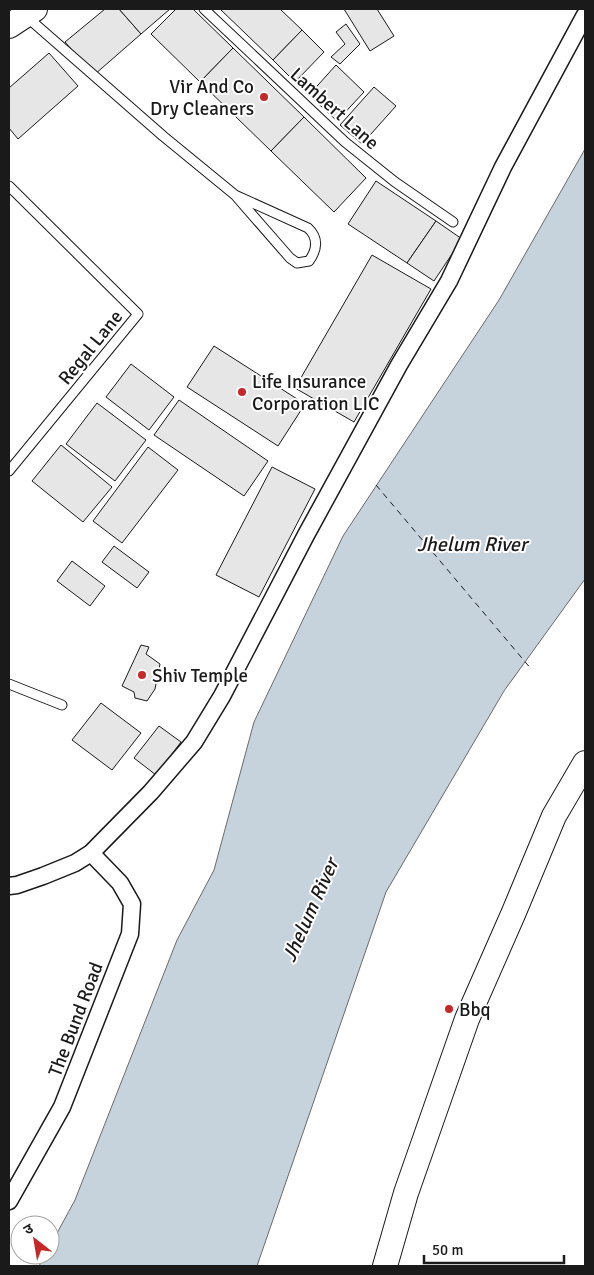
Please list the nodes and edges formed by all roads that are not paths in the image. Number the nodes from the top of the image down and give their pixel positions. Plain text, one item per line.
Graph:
1 (204, 9) edge
2 (585, 15) edge
3 (23, 17) edge
4 (9, 186) edge
5 (235, 195) junction
6 (453, 222) dead end
7 (9, 471) edge
8 (9, 684) edge
9 (62, 705) dead end
10 (585, 763) edge
11 (91, 853) junction
12 (9, 886) edge
13 (9, 1201) edge
14 (385, 1266) edge

1 - 6 lane, Lambert Lane
2 - 11 street
3 - 5 lane
4 - 7 lane, Regal Lane
5 - 5 lane
8 - 9 lane
10 - 14 main road
11 - 12 street
11 - 13 street, The Bund Road

